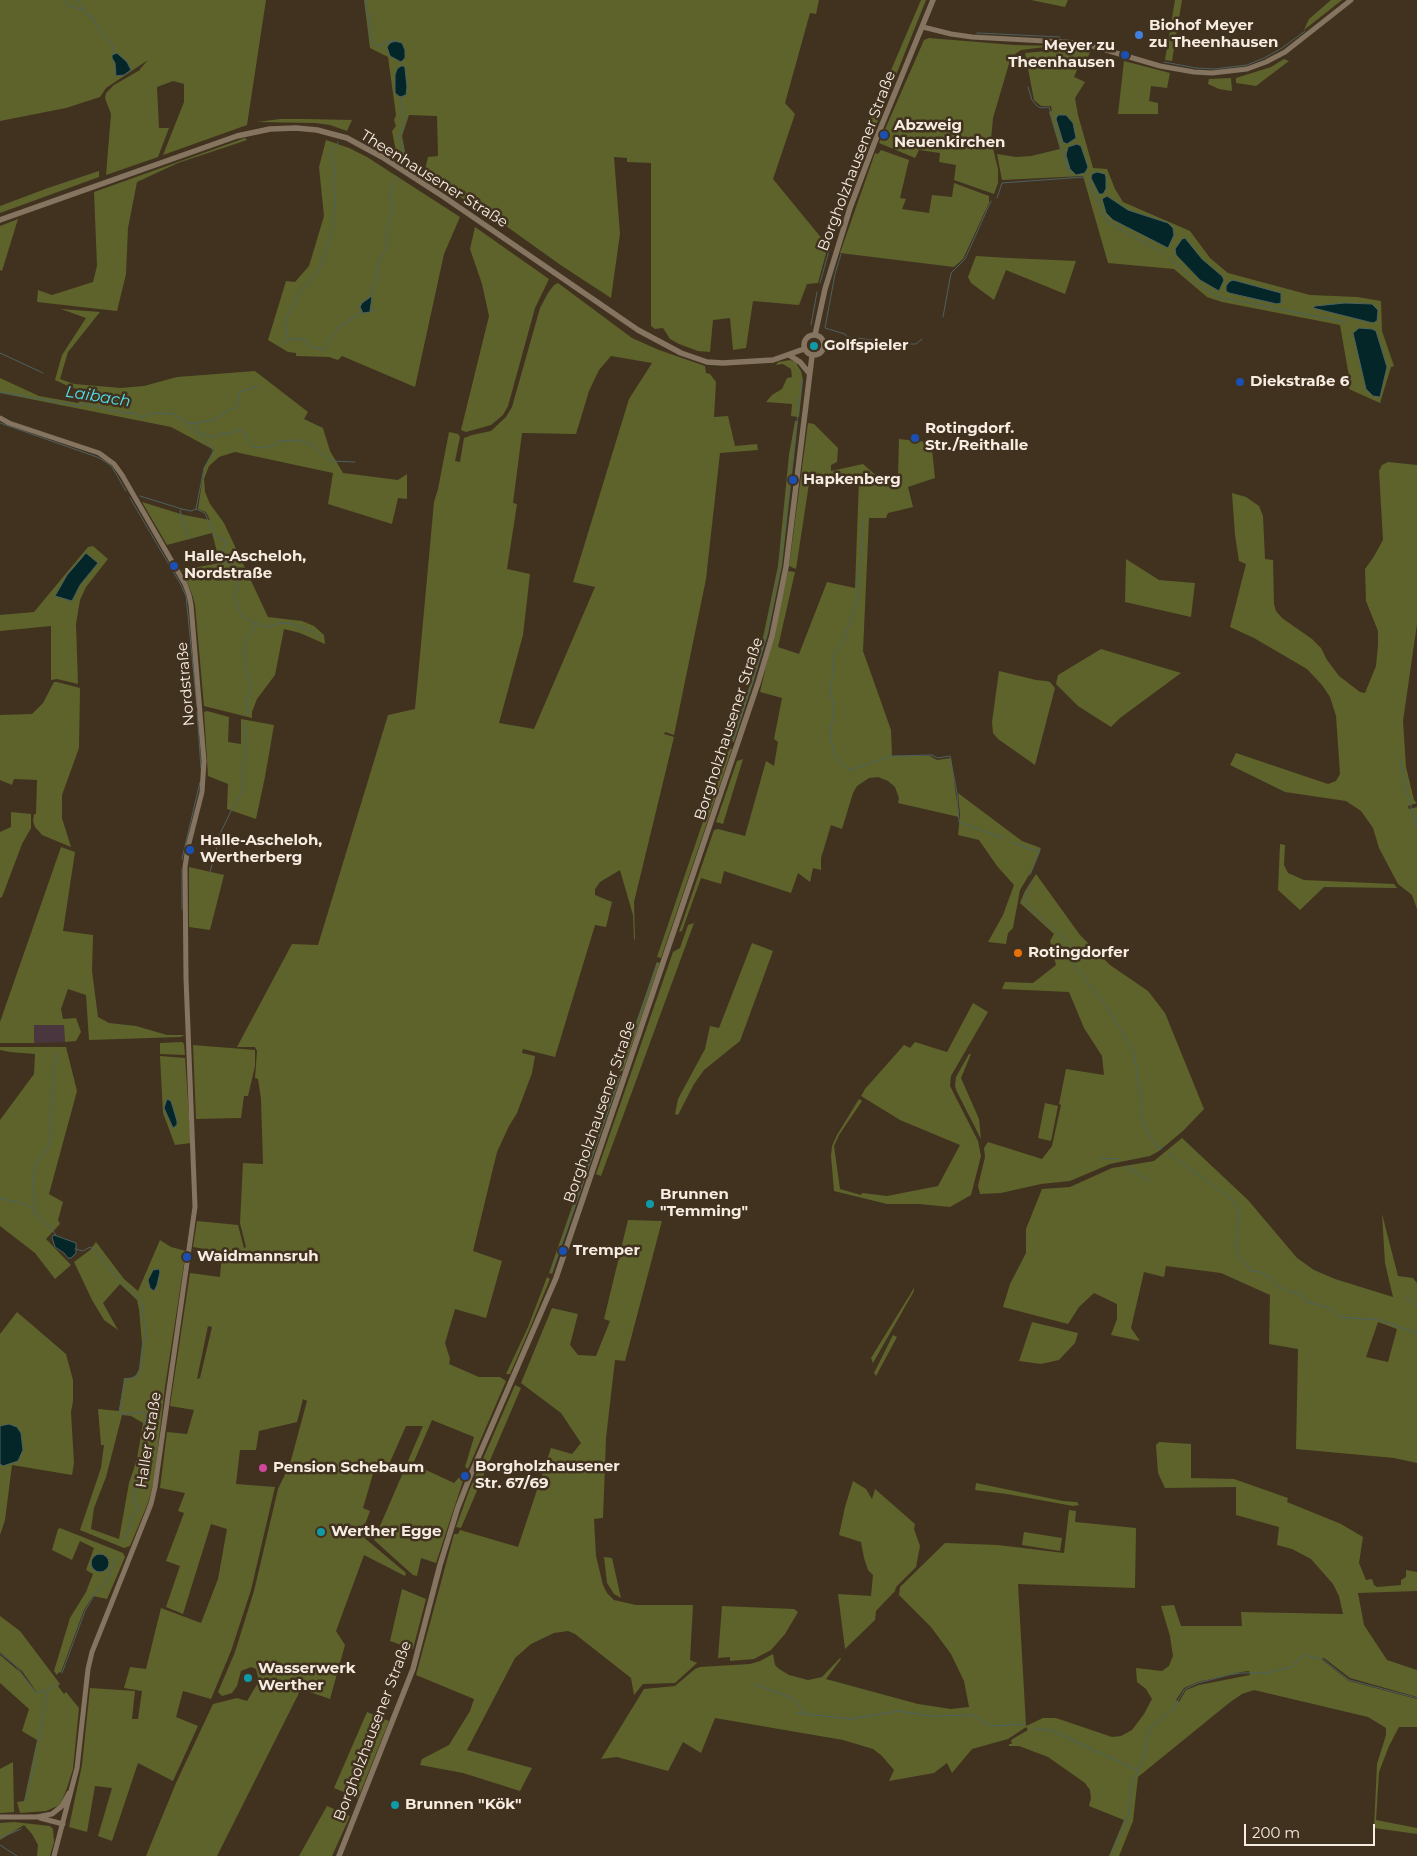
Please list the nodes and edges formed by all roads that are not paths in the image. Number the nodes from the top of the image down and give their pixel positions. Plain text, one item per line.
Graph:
1 (933, 0) edge
2 (1351, 0) edge
3 (923, 27) junction
4 (0, 220) edge
5 (815, 335) junction
6 (804, 349) junction
7 (789, 355) junction
8 (812, 356) junction
9 (809, 373) junction
10 (0, 418) edge
11 (189, 1044) joint
12 (72, 1788) junction
13 (52, 1814) junction
14 (3, 1817) edge
15 (34, 1817) junction
16 (65, 1817) junction
17 (63, 1824) junction
18 (54, 1856) edge
19 (339, 1856) edge

1 - 3 main road, Borgholzhausener Straße
2 - 3 street
3 - 5 main road, Borgholzhausener Straße
4 - 7 main road, Theenhausener Straße
5 - 6 main road
5 - 8 main road
6 - 7 main road, Theenhausener Straße
6 - 8 main road
7 - 9 main road
8 - 9 main road, Borgholzhausener Straße
9 - 19 main road, Borgholzhausener Straße
10 - 11 street, Nordstraße
11 - 12 street, Haller Straße
12 - 13 street
12 - 16 street, Haller Straße
13 - 15 street
13 - 16 street
14 - 15 street
15 - 17 street
16 - 17 street, Haller Straße
17 - 18 street, Haller Straße

